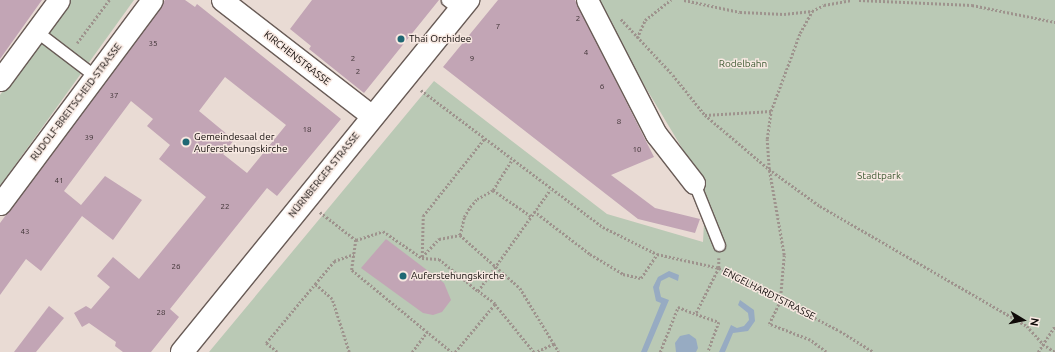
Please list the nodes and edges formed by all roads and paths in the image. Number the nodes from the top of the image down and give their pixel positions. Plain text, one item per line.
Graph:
1 (59, 0) edge
2 (109, 0) edge
3 (152, 0) edge
4 (222, 0) edge
5 (587, 0) edge
6 (671, 0) edge
7 (684, 0) edge
8 (852, 0) edge
9 (859, 0) edge
10 (458, 3) edge
11 (812, 11) junction
12 (619, 16) dead end
13 (1055, 22) edge
14 (36, 31) junction
15 (637, 38) junction
16 (68, 55) junction
17 (95, 76) junction
18 (0, 80) edge
19 (421, 90) dead end
20 (771, 111) junction
21 (705, 115) junction
22 (372, 116) junction
23 (484, 139) junction
24 (512, 160) junction
25 (769, 169) junction
26 (694, 183) joint
27 (493, 190) junction
28 (550, 190) junction
29 (304, 200) junction
30 (0, 204) edge
31 (534, 211) junction
32 (531, 216) junction
33 (460, 235) junction
34 (356, 240) junction
35 (719, 245) joint
36 (354, 254) junction
37 (658, 254) junction
38 (422, 258) junction
39 (495, 266) junction
40 (719, 268) junction
41 (315, 284) junction
42 (478, 291) junction
43 (780, 301) junction
44 (495, 304) junction
45 (696, 314) junction
46 (1055, 326) edge
47 (427, 332) junction
48 (554, 344) junction
49 (1042, 344) junction
50 (182, 352) edge
51 (277, 352) edge
52 (349, 352) edge
53 (412, 352) edge
54 (452, 352) edge
55 (455, 352) edge
56 (535, 352) edge
57 (559, 352) edge
58 (660, 352) edge
59 (708, 352) edge
60 (826, 352) edge
61 (873, 352) edge
62 (1038, 352) edge
63 (1055, 352) edge

1 - 14 street
2 - 16 path
3 - 17 street, RUDOLF-BREITSCHEID-STRASSE
4 - 22 street, KIRCHENSTRASSE
5 - 26 street
6 - 15 path
7 - 11 path
8 - 11 path
9 - 13 path
10 - 22 main road, NÜRNBERGER STRASSE
11 - 20 path
12 - 15 path
14 - 16 lane
14 - 18 street
15 - 21 path
16 - 17 lane
17 - 30 street, RUDOLF-BREITSCHEID-STRASSE
19 - 23 path
20 - 21 path
20 - 25 path
21 - 25 path
22 - 29 main road, NÜRNBERGER STRASSE
23 - 24 path
23 - 38 path
24 - 27 path
24 - 28 path
25 - 43 path
25 - 49 path
26 - 35 lane
27 - 32 path
27 - 33 path
28 - 31 path
28 - 37 path
29 - 34 path
29 - 50 main road, NÜRNBERGER STRASSE
31 - 32 path
31 - 37 path
32 - 39 path
33 - 38 path
33 - 39 path
34 - 36 path
34 - 38 path
35 - 40 path, ENGELHARDTSTRASSE
36 - 41 path
36 - 47 path
37 - 40 path
38 - 42 path
39 - 42 path
39 - 48 path
40 - 43 path, ENGELHARDTSTRASSE
40 - 45 path
41 - 51 path
41 - 52 path
42 - 44 path
43 - 60 path
43 - 61 path, ENGELHARDTSTRASSE
44 - 55 path
44 - 56 path
45 - 58 path
45 - 59 path
46 - 49 path
47 - 53 path
47 - 54 path
48 - 56 path
48 - 57 path
49 - 62 path
49 - 63 path

